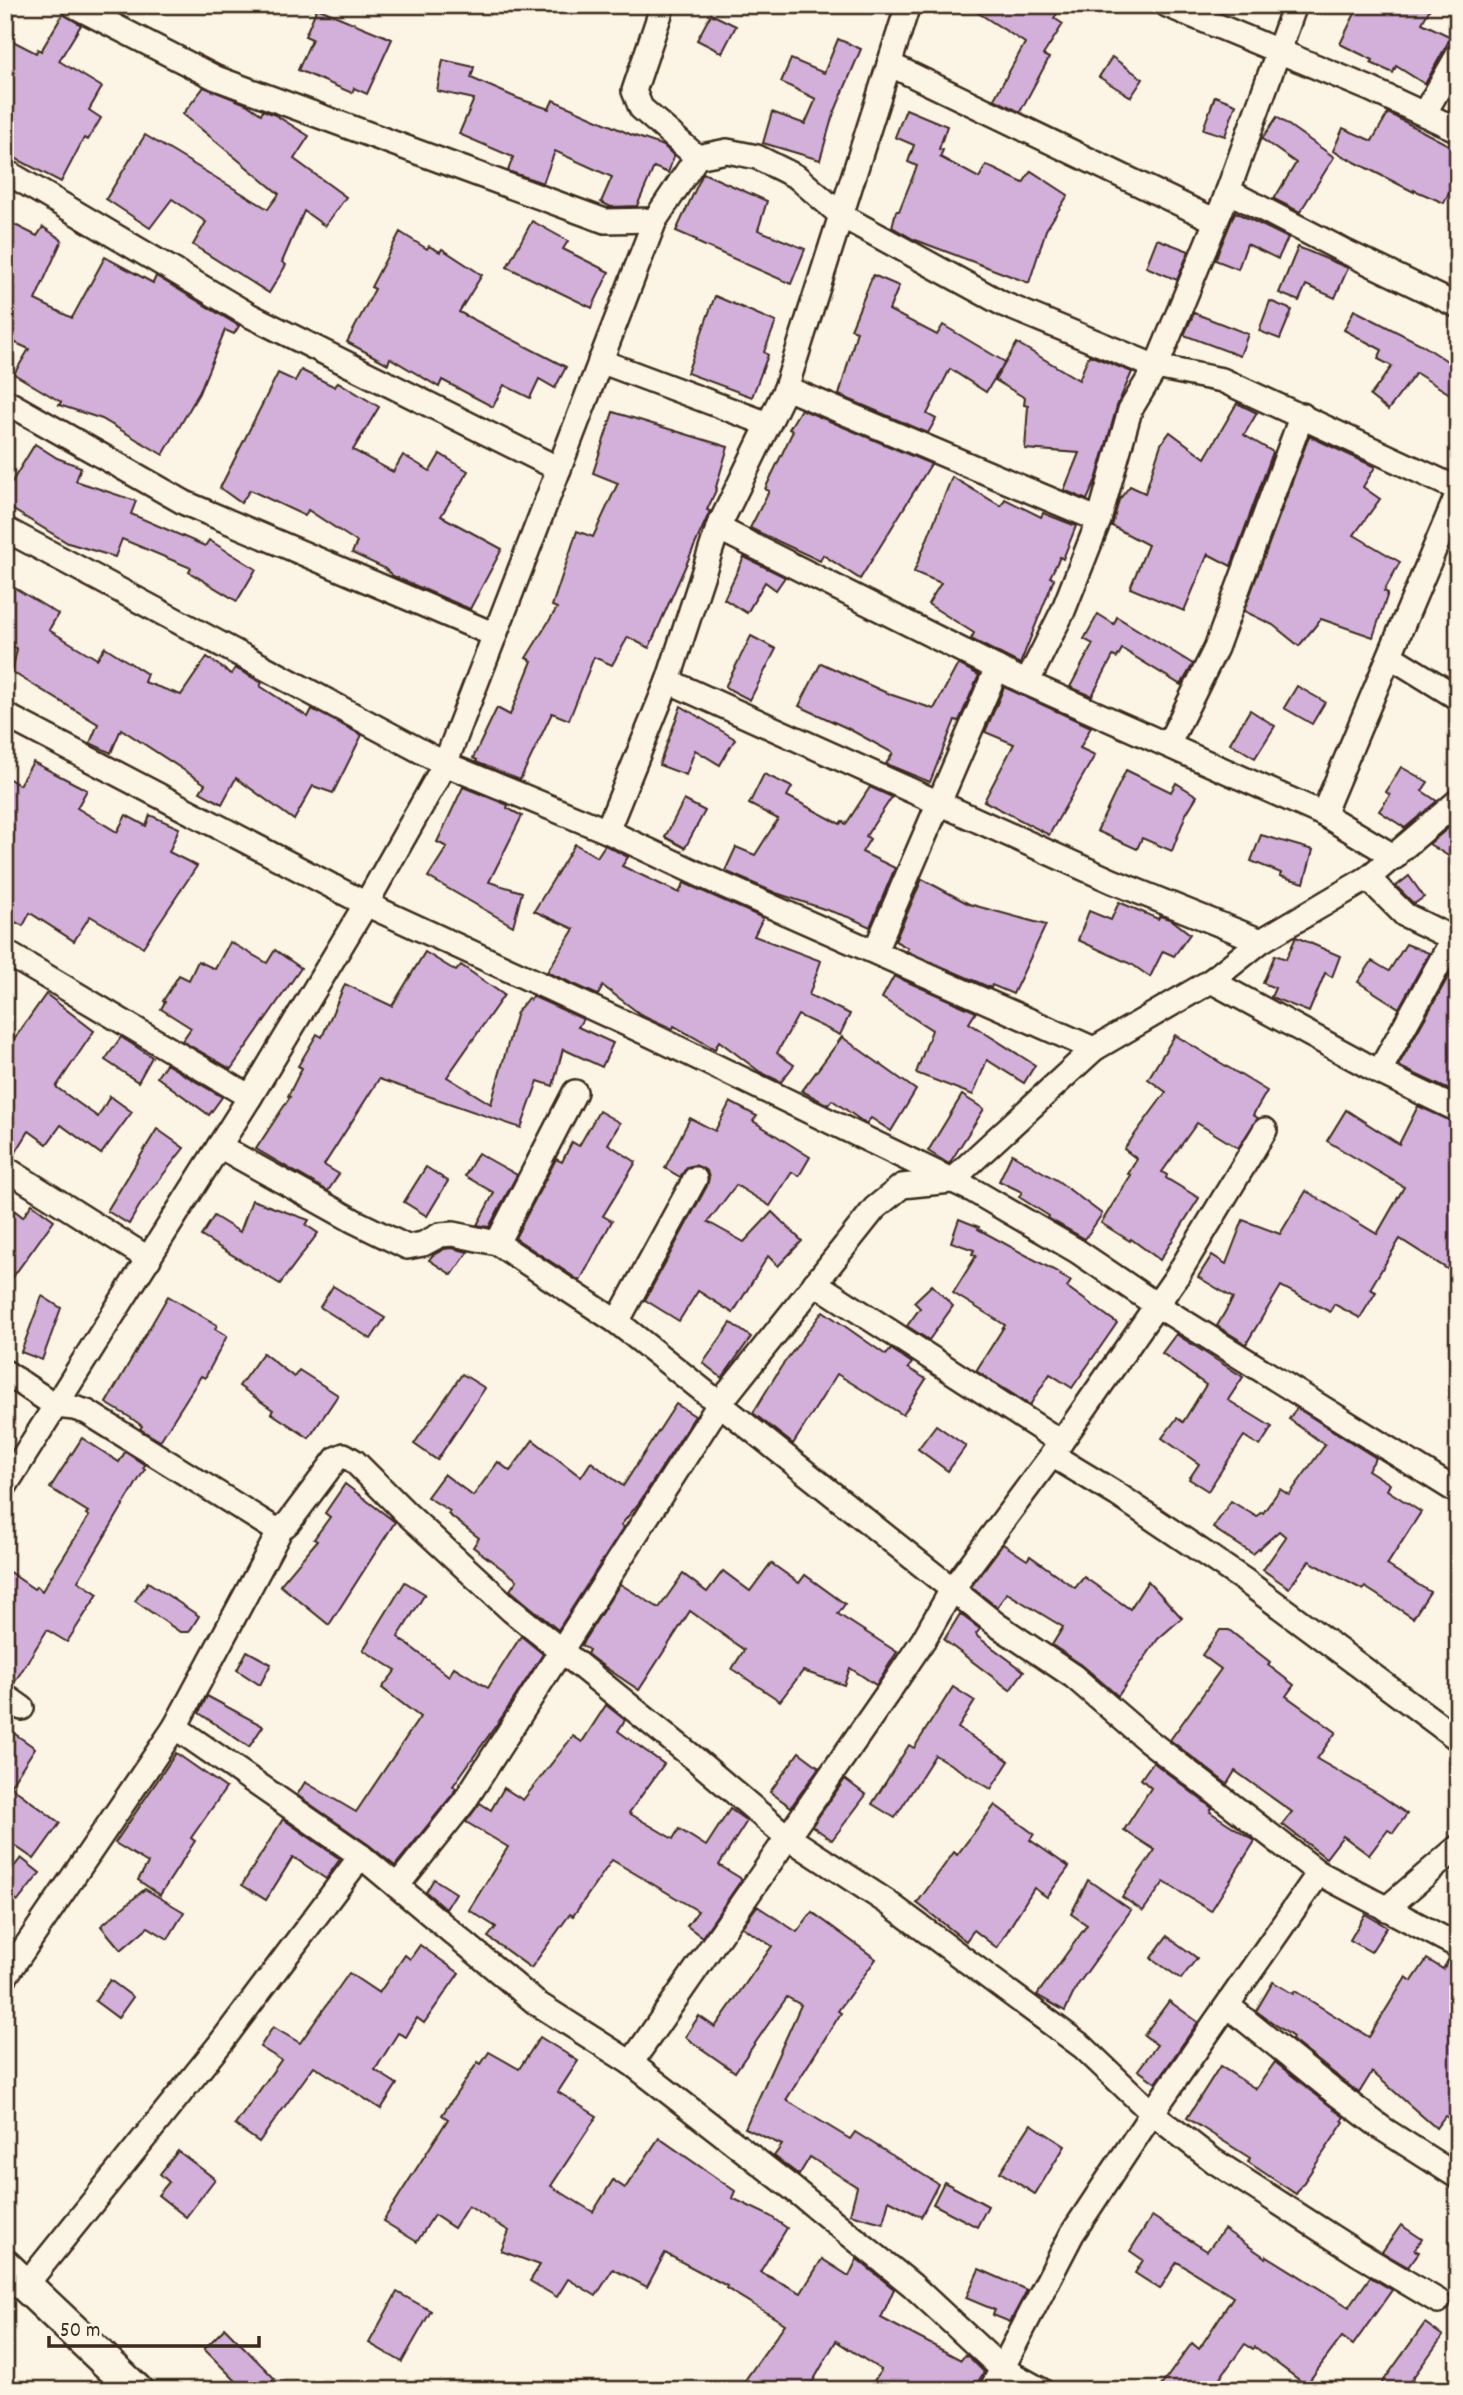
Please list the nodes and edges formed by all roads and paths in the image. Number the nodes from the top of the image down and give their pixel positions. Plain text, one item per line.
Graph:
1 (73, 5) edge
2 (663, 5) edge
3 (908, 5) edge
4 (1167, 5) edge
5 (1295, 5) edge
6 (1279, 51) junction
7 (1458, 55) edge
8 (889, 64) junction
9 (1424, 114) junction
10 (1458, 130) edge
11 (697, 157) junction
12 (5, 171) edge
13 (1228, 191) junction
14 (842, 216) junction
15 (655, 220) junction
16 (1216, 221) junction
17 (1458, 306) edge
18 (600, 361) junction
19 (1156, 367) junction
20 (786, 388) junction
21 (5, 401) edge
22 (1301, 415) junction
23 (768, 424) junction
24 (559, 469) junction
25 (1458, 491) edge
26 (1098, 520) junction
27 (718, 528) junction
28 (5, 529) edge
29 (495, 635) junction
30 (1390, 656) junction
31 (997, 668) junction
32 (668, 681) junction
33 (1027, 683) junction
34 (1458, 698) edge
35 (5, 715) edge
36 (1168, 746) junction
37 (446, 764) junction
38 (1458, 801) edge
39 (938, 802) junction
40 (1323, 814) junction
41 (607, 831) junction
42 (1395, 857) junction
43 (1368, 878) junction
44 (366, 904) junction
45 (1455, 940) edge
46 (1261, 941) junction
47 (875, 951) junction
48 (5, 952) edge
49 (1211, 981) junction
50 (1094, 1049) junction
51 (1379, 1072) junction
52 (575, 1092) dead end
53 (250, 1097) junction
54 (1458, 1110) edge
55 (1265, 1130) dead end
56 (219, 1146) junction
57 (5, 1168) edge
58 (695, 1179) dead end
59 (951, 1181) junction
60 (497, 1244) junction
61 (149, 1259) junction
62 (815, 1283) junction
63 (1156, 1304) junction
64 (617, 1322) junction
65 (5, 1372) edge
66 (720, 1403) junction
67 (56, 1406) junction
68 (1056, 1448) junction
69 (5, 1486) edge
70 (1458, 1492) edge
71 (281, 1529) junction
72 (953, 1588) junction
73 (559, 1651) junction
74 (175, 1727) junction
75 (1458, 1739) edge
76 (786, 1836) junction
77 (1458, 1847) edge
78 (361, 1856) junction
79 (1319, 1873) junction
80 (397, 1886) junction
81 (1386, 1909) junction
82 (1458, 1946) edge
83 (5, 1978) edge
84 (1228, 2006) junction
85 (631, 2063) junction
86 (1152, 2113) junction
87 (1458, 2177) edge
88 (15, 2276) edge
89 (1438, 2301) dead end
90 (1001, 2368) junction
91 (136, 2390) edge
92 (991, 2390) edge
93 (1041, 2390) edge

1 - 15 street
2 - 11 street
3 - 8 street
4 - 6 street
5 - 6 street
6 - 9 street
6 - 13 street
7 - 9 street
8 - 14 street
8 - 16 street
9 - 10 street
11 - 14 street
11 - 15 street
12 - 24 street
13 - 16 street
13 - 17 street
14 - 19 street
14 - 20 street
15 - 18 street
16 - 19 street
18 - 23 street
18 - 24 street
19 - 22 street
19 - 26 street
20 - 23 street
20 - 26 street
21 - 29 street
22 - 25 street
22 - 36 street
23 - 27 street
24 - 29 street
25 - 30 street
26 - 33 street
27 - 31 street
27 - 32 street
28 - 37 street
29 - 37 street
30 - 34 street
30 - 40 street
31 - 33 street
31 - 39 street
32 - 39 street
32 - 41 street
33 - 36 street
35 - 44 street
36 - 40 street
37 - 41 street
37 - 44 street
38 - 42 street
39 - 46 street
39 - 47 street
40 - 42 street
41 - 47 street
42 - 43 street
43 - 45 street
43 - 46 street
44 - 53 street
44 - 59 street
45 - 51 street
46 - 49 street
47 - 50 street
48 - 53 street
49 - 50 street
49 - 51 street
50 - 59 street
51 - 54 street
52 - 60 street
53 - 56 street
55 - 63 street
56 - 60 street
56 - 61 street
57 - 61 street
58 - 64 street
59 - 62 street
59 - 63 street
60 - 64 street
61 - 67 street
62 - 66 street
62 - 68 street
63 - 68 street
63 - 70 street
64 - 66 street
65 - 67 street
66 - 72 street
66 - 73 street
67 - 69 street
67 - 71 street
68 - 72 street
68 - 75 street
71 - 73 street
71 - 74 street
72 - 76 street
72 - 79 street
73 - 76 street
73 - 80 street
74 - 78 street
74 - 83 street
76 - 85 street
76 - 86 street
77 - 81 street
78 - 80 street
78 - 88 street
79 - 81 street
79 - 84 street
80 - 85 street
81 - 82 street
84 - 86 street
84 - 87 street
85 - 90 street
86 - 89 street
86 - 90 street
88 - 91 street
90 - 92 street
90 - 93 street

